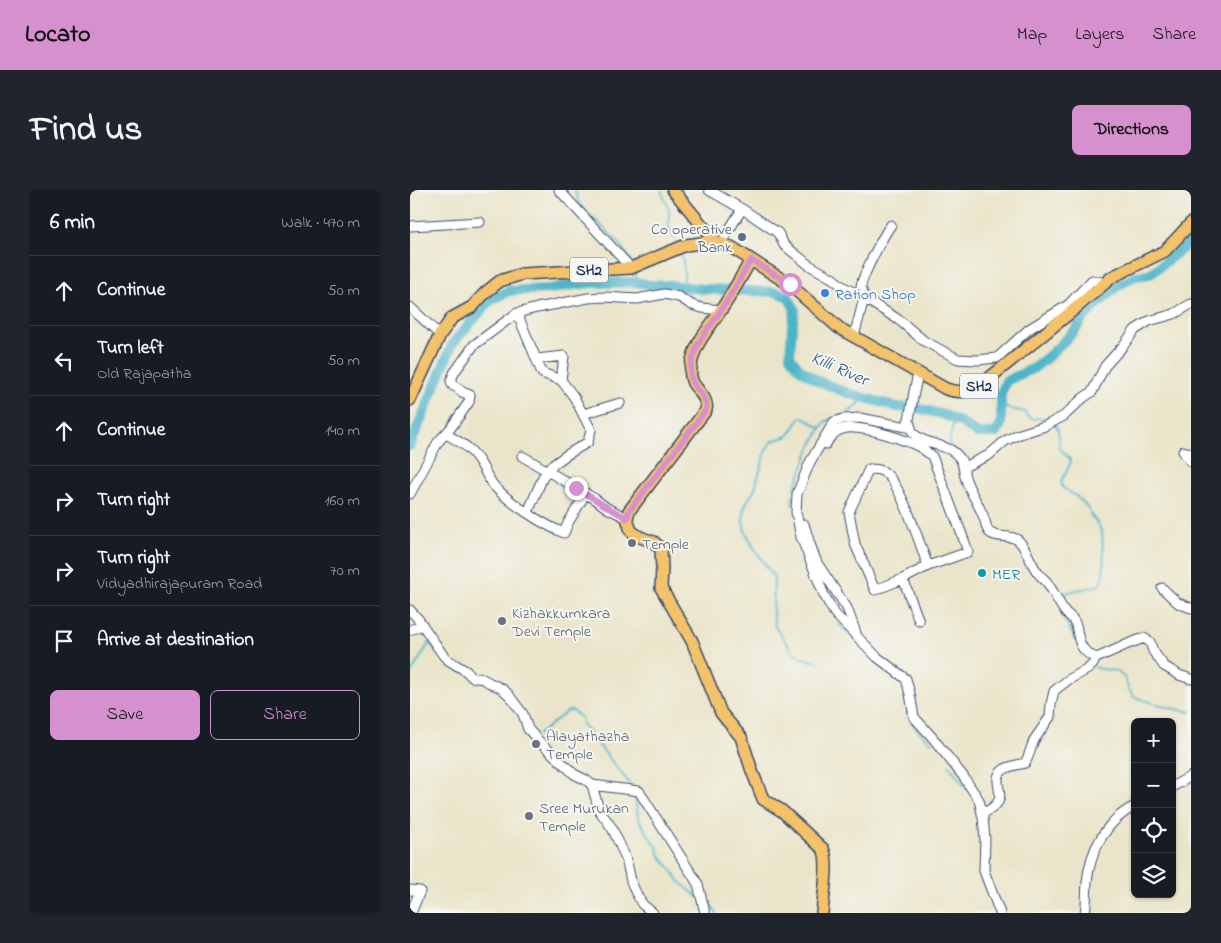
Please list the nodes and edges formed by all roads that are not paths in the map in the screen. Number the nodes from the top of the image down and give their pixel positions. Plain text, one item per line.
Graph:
1 (559, 190) edge
2 (673, 190) edge
3 (710, 190) edge
4 (742, 209) junction
5 (480, 222) dead end
6 (1191, 223) edge
7 (891, 225) dead end
8 (410, 226) edge
9 (718, 242) junction
10 (751, 260) junction
11 (631, 268) junction
12 (1106, 283) junction
13 (864, 298) junction
14 (1191, 304) edge
15 (410, 307) edge
16 (721, 310) junction
17 (517, 313) junction
18 (440, 334) junction
19 (854, 337) junction
20 (536, 359) junction
21 (918, 374) junction
22 (561, 380) junction
23 (410, 400) edge
24 (620, 403) dead end
25 (583, 414) junction
26 (908, 421) junction
27 (446, 434) junction
28 (902, 440) junction
29 (1191, 453) edge
30 (522, 456) dead end
31 (1191, 462) edge
32 (964, 467) junction
33 (546, 470) junction
34 (586, 493) junction
35 (410, 494) edge
36 (528, 512) junction
37 (627, 518) junction
38 (928, 566) junction
39 (903, 580) junction
40 (1162, 588) dead end
41 (1191, 608) edge
42 (410, 610) edge
43 (919, 621) dead end
44 (422, 624) junction
45 (410, 630) edge
46 (857, 637) junction
47 (1096, 658) junction
48 (1190, 678) edge
49 (1191, 776) edge
50 (592, 785) junction
51 (1176, 785) edge
52 (1131, 808) edge
53 (982, 814) junction
54 (410, 890) edge
55 (411, 913) edge
56 (654, 913) edge
57 (705, 913) edge
58 (822, 913) edge
59 (1000, 913) edge
60 (1085, 913) edge

1 - 11 street
2 - 9 main road
3 - 4 street
4 - 9 street
4 - 13 street
5 - 8 street
6 - 12 main road, SH2
7 - 13 street
9 - 10 main road, SH2
9 - 11 main road, SH2
10 - 16 main road
10 - 19 main road, SH2
11 - 18 main road, SH2
12 - 13 street
12 - 21 main road, SH2
13 - 19 street
14 - 32 street
15 - 18 street
16 - 17 street
16 - 37 main road
17 - 20 street
17 - 27 street
18 - 23 main road, SH2
19 - 21 main road, SH2
20 - 22 street
20 - 22 street
21 - 26 street
22 - 25 street
24 - 25 street
25 - 33 street
26 - 28 street
26 - 32 street
26 - 46 street
27 - 35 street
27 - 36 street
28 - 38 street
28 - 46 street
29 - 31 street
30 - 33 street
32 - 47 street
33 - 34 street
33 - 36 street
34 - 36 street
34 - 37 street
37 - 58 main road
38 - 39 street
38 - 39 street
39 - 43 street
40 - 41 street
42 - 44 street
44 - 45 street
44 - 50 street
46 - 53 street
47 - 48 street
47 - 53 street
49 - 51 street
50 - 56 street
50 - 57 street
52 - 60 street
53 - 59 street
54 - 55 street

